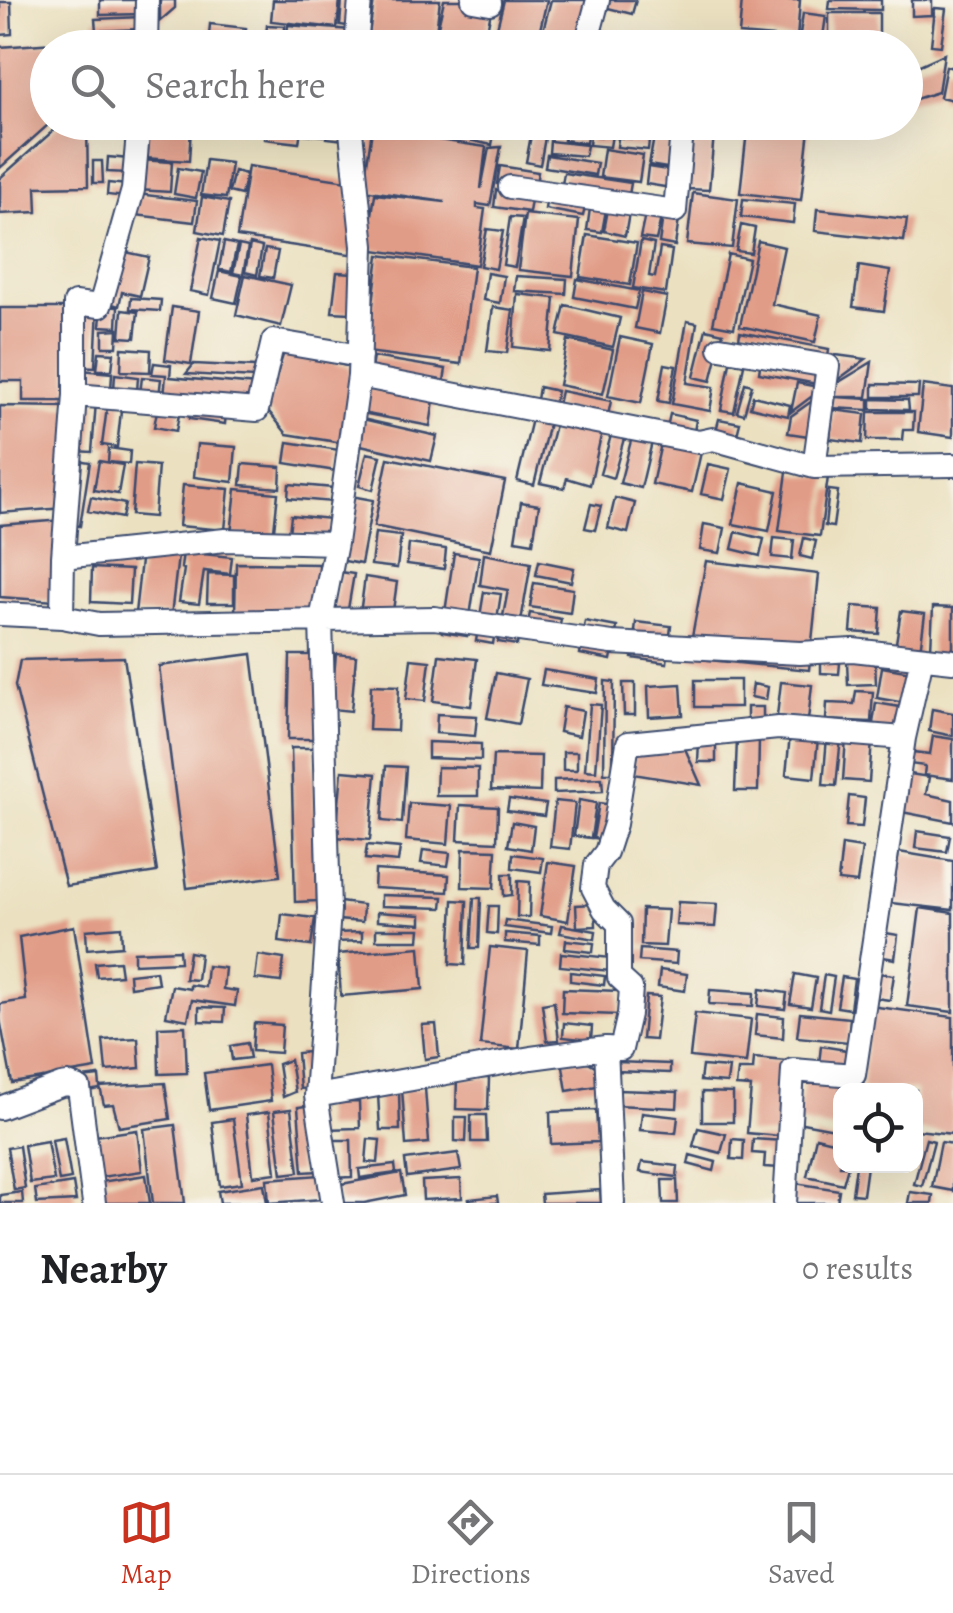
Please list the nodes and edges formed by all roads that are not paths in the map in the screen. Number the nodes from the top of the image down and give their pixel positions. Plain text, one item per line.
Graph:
1 (147, 0) edge
2 (360, 0) edge
3 (598, 0) edge
4 (146, 30) edge
5 (358, 30) edge
6 (589, 30) edge
7 (138, 140) edge
8 (352, 140) edge
9 (681, 140) edge
10 (510, 187) dead end
11 (720, 348) dead end
12 (359, 366) junction
13 (75, 396) junction
14 (953, 465) edge
15 (814, 467) junction
16 (336, 543) junction
17 (63, 557) junction
18 (0, 614) edge
19 (62, 617) junction
20 (321, 620) junction
21 (922, 658) junction
22 (953, 661) edge
23 (904, 738) junction
24 (606, 1048) junction
25 (316, 1096) junction
26 (0, 1108) edge
27 (94, 1203) edge
28 (333, 1203) edge
29 (612, 1203) edge
30 (785, 1203) edge

1 - 4 street
2 - 5 street
3 - 6 street
7 - 13 street
8 - 12 street
9 - 10 street
11 - 15 street
12 - 13 street
12 - 15 street
12 - 16 street
13 - 17 street
14 - 15 street
16 - 17 street
16 - 20 street
17 - 19 street
18 - 19 street
19 - 20 street
20 - 21 street
20 - 25 street
21 - 22 street
21 - 23 street
23 - 24 street
23 - 30 street
24 - 25 street
24 - 29 street
25 - 28 street
26 - 27 street

